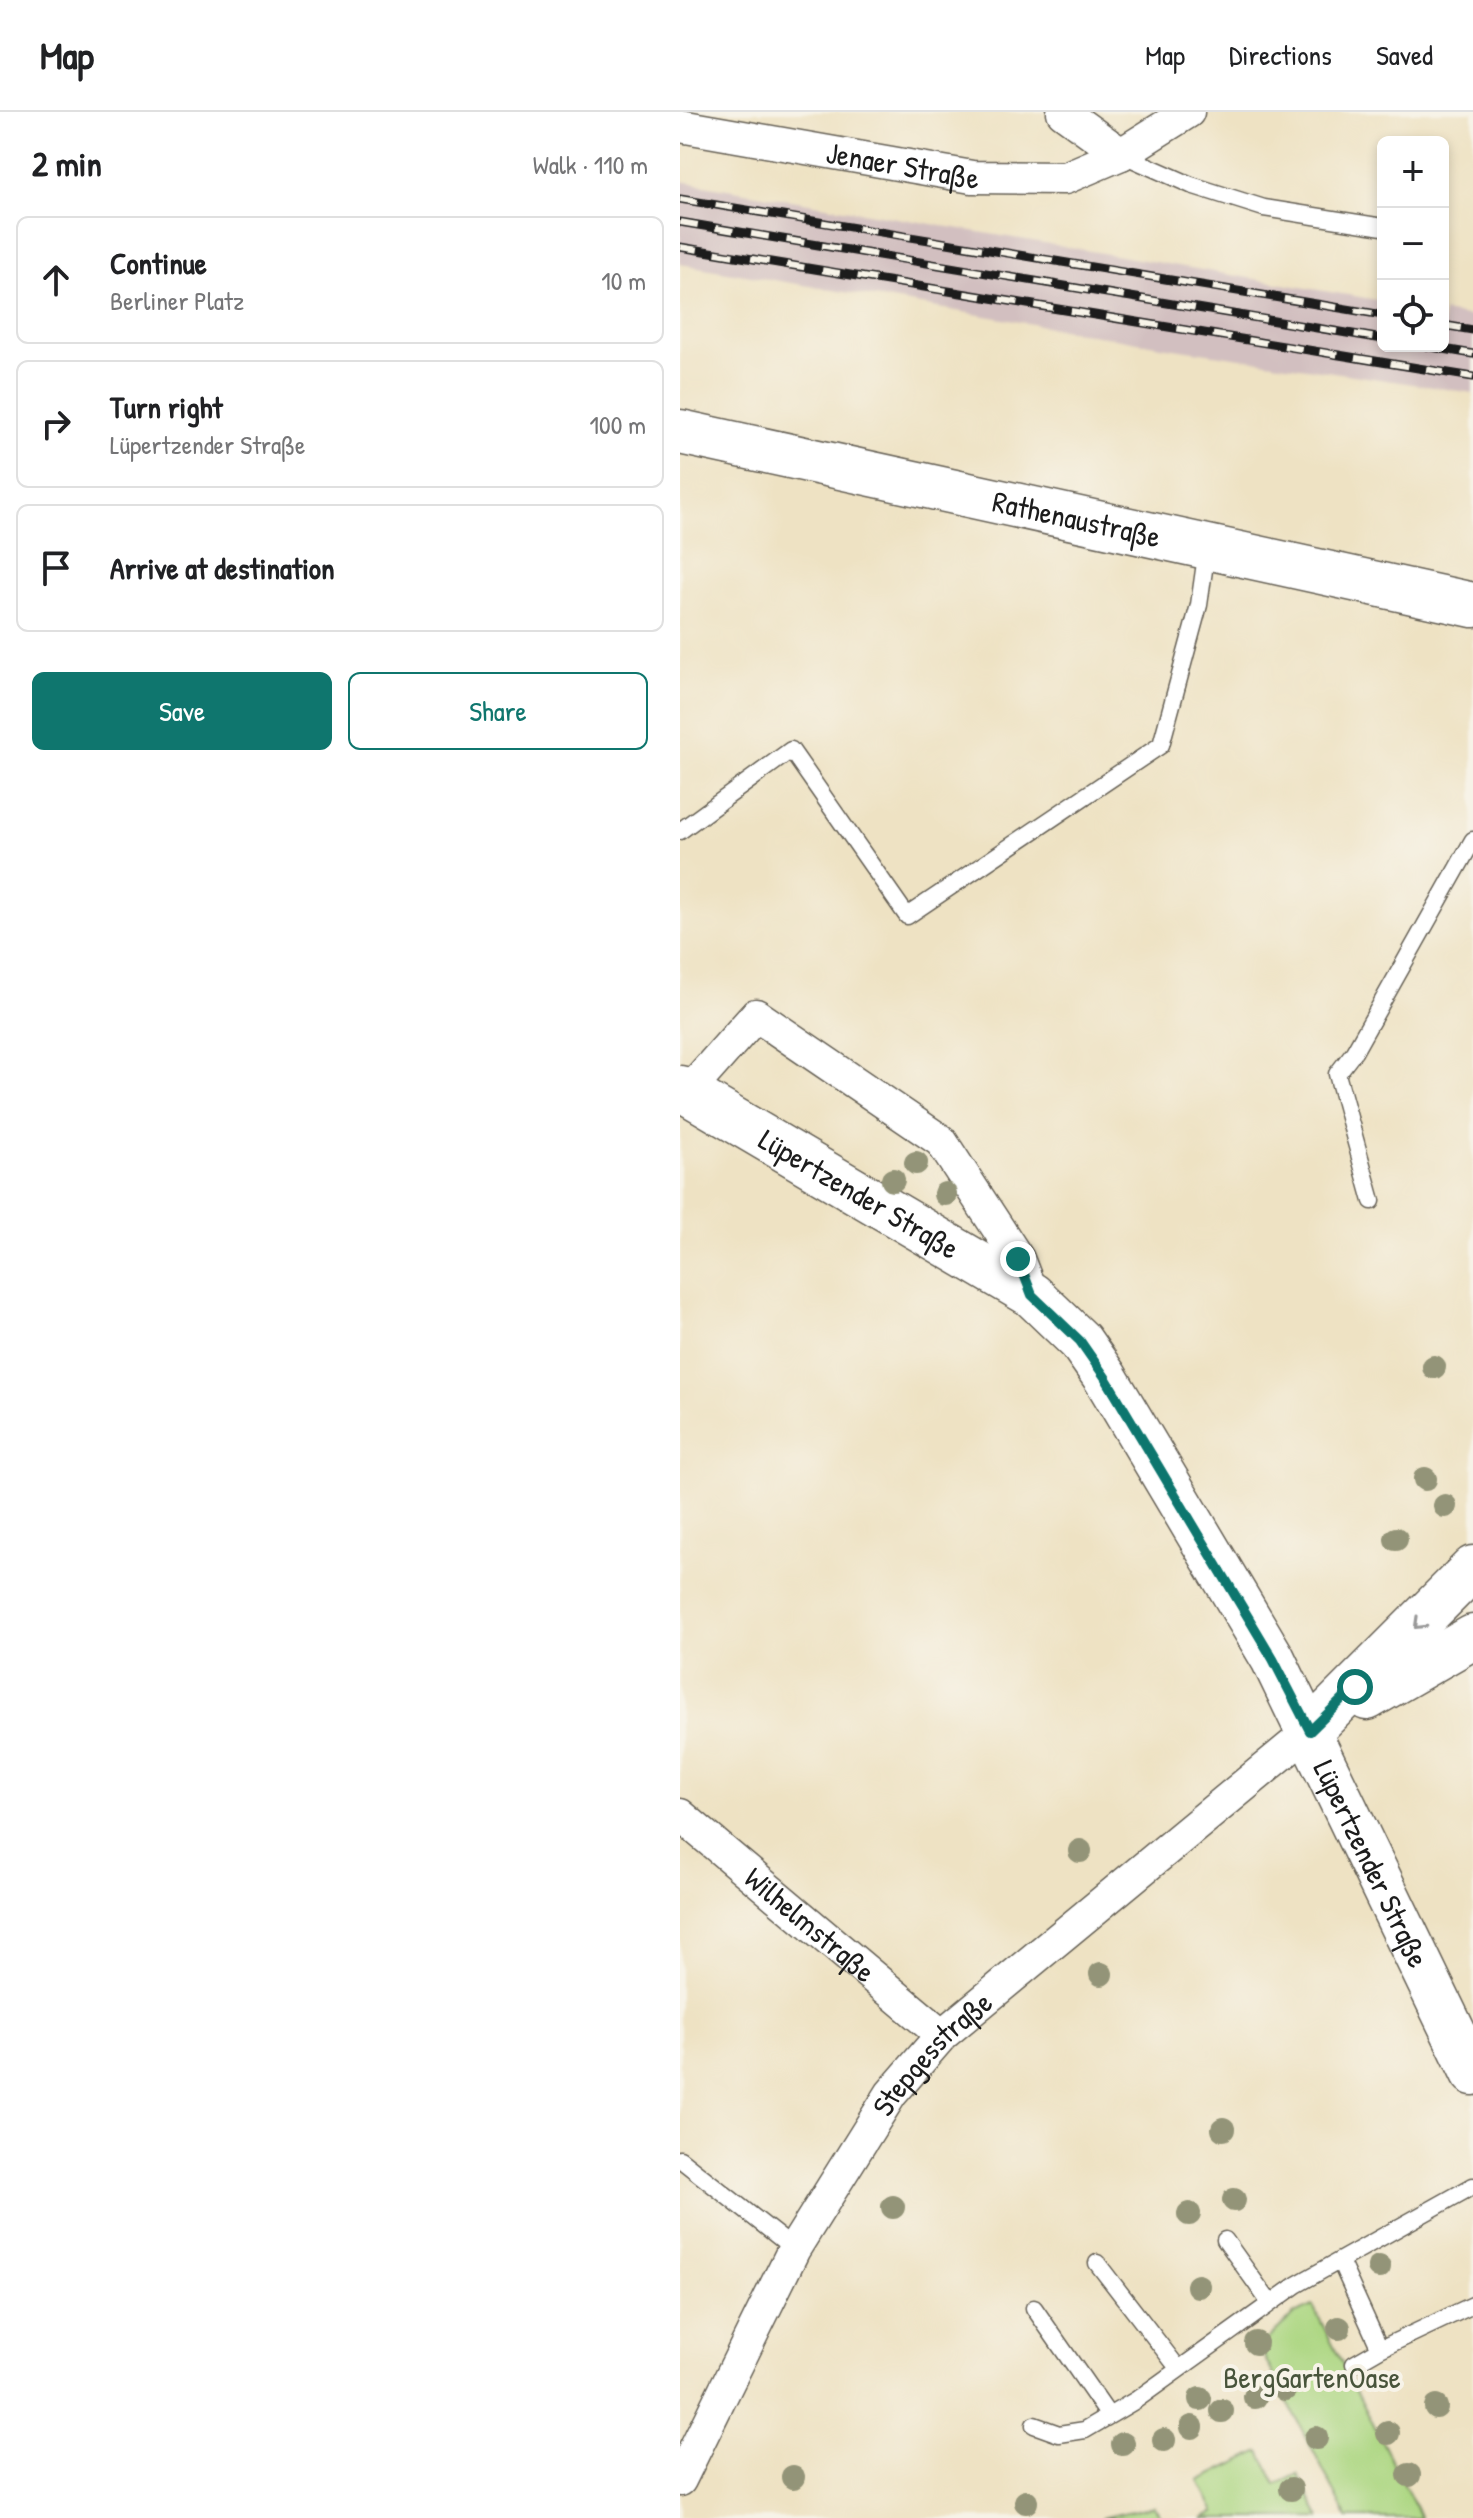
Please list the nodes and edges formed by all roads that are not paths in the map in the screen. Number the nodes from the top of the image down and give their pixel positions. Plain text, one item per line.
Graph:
1 (1063, 112) edge
2 (1188, 112) edge
3 (680, 126) edge
4 (1121, 154) junction
5 (1377, 226) edge
6 (680, 432) edge
7 (1208, 545) junction
8 (1473, 605) edge
9 (680, 831) edge
10 (1473, 840) edge
11 (683, 1091) edge
12 (1372, 1201) dead end
13 (1032, 1295) junction
14 (1473, 1568) edge
15 (1473, 1637) edge
16 (1310, 1731) junction
17 (680, 1815) edge
18 (942, 2035) junction
19 (1473, 2073) edge
20 (680, 2159) edge
21 (1473, 2186) edge
22 (1225, 2240) dead end
23 (794, 2249) junction
24 (1340, 2261) junction
25 (1097, 2263) dead end
26 (1270, 2303) junction
27 (1473, 2305) edge
28 (1034, 2308) dead end
29 (1380, 2349) junction
30 (1354, 2364) dead end
31 (1178, 2368) junction
32 (1109, 2416) junction
33 (1034, 2425) dead end
34 (680, 2480) edge

1 - 4 street
2 - 4 street, Jenaer Straße
3 - 4 street, Jenaer Straße
4 - 5 lane
6 - 7 street, Rathenaustraße
7 - 8 street, Rathenaustraße
7 - 9 lane
10 - 12 lane
11 - 13 street, Lüpertzender Straße
11 - 13 street, Lüpertzender Straße
13 - 16 street, Lüpertzender Straße
14 -> 16 street
15 - 16 street
16 - 18 street, Stepgesstraße
16 - 19 street, Lüpertzender Straße
17 - 18 street, Wilhelmstraße
18 - 23 street, Stepgesstraße
20 - 23 lane
21 - 24 lane
22 - 26 lane
23 - 34 street, Stepgesstraße
24 - 26 lane
24 - 29 lane
25 - 31 lane
26 - 31 lane
27 - 29 lane
28 - 32 lane
29 - 30 lane
31 - 32 lane
32 - 33 lane

